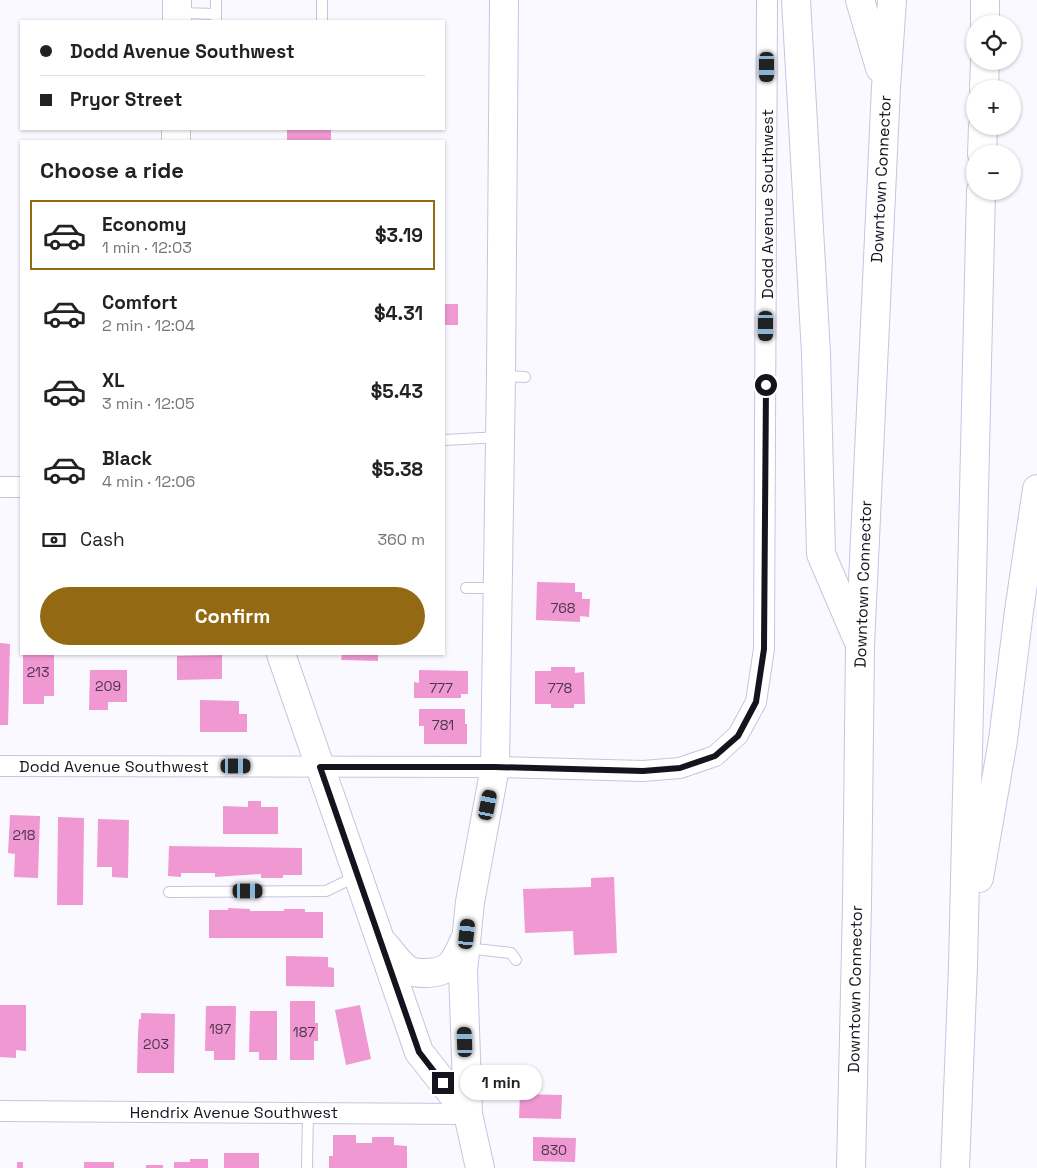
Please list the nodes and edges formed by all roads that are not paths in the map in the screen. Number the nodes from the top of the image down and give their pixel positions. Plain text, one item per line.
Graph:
1 (216, 0) edge
2 (322, 0) edge
3 (504, 0) edge
4 (767, 0) edge
5 (796, 0) edge
6 (860, 0) edge
7 (892, 0) edge
8 (986, 0) edge
9 (177, 11) edge
10 (985, 15) edge
11 (216, 18) edge
12 (322, 20) edge
13 (886, 87) junction
14 (982, 200) edge
15 (500, 437) junction
16 (445, 440) edge
17 (0, 487) edge
18 (20, 487) edge
19 (1037, 489) edge
20 (466, 588) dead end
21 (498, 588) junction
22 (860, 646) junction
23 (281, 655) edge
24 (0, 766) edge
25 (320, 767) junction
26 (495, 767) junction
27 (358, 876) junction
28 (169, 892) dead end
29 (380, 938) junction
30 (466, 941) junction
31 (516, 960) dead end
32 (963, 966) junction
33 (0, 1111) edge
34 (308, 1113) junction
35 (468, 1114) junction
36 (307, 1168) edge
37 (480, 1168) edge
38 (851, 1168) edge
39 (955, 1168) edge

1 - 11 lane
2 - 12 lane
3 - 15 main road
4 - 26 street, Dodd Avenue Southwest
5 - 22 main road
6 - 13 main road
7 - 13 main road, Downtown Connector
8 - 10 main road
9 - 11 lane
13 - 22 main road, Downtown Connector
14 - 32 main road
15 - 16 lane
15 - 21 main road
17 - 18 street
19 - 32 main road
20 - 21 lane
21 - 26 main road
22 - 38 main road, Downtown Connector
23 - 25 main road
24 - 25 street, Dodd Avenue Southwest
25 - 26 street, Dodd Avenue Southwest
25 - 27 main road
26 - 30 main road
27 - 28 lane
27 - 29 main road
29 - 30 main road
29 - 35 main road
30 - 31 lane
30 - 35 main road
32 - 39 main road
33 - 34 street, Hendrix Avenue Southwest
34 - 35 street, Hendrix Avenue Southwest
34 - 36 lane
35 - 37 main road

